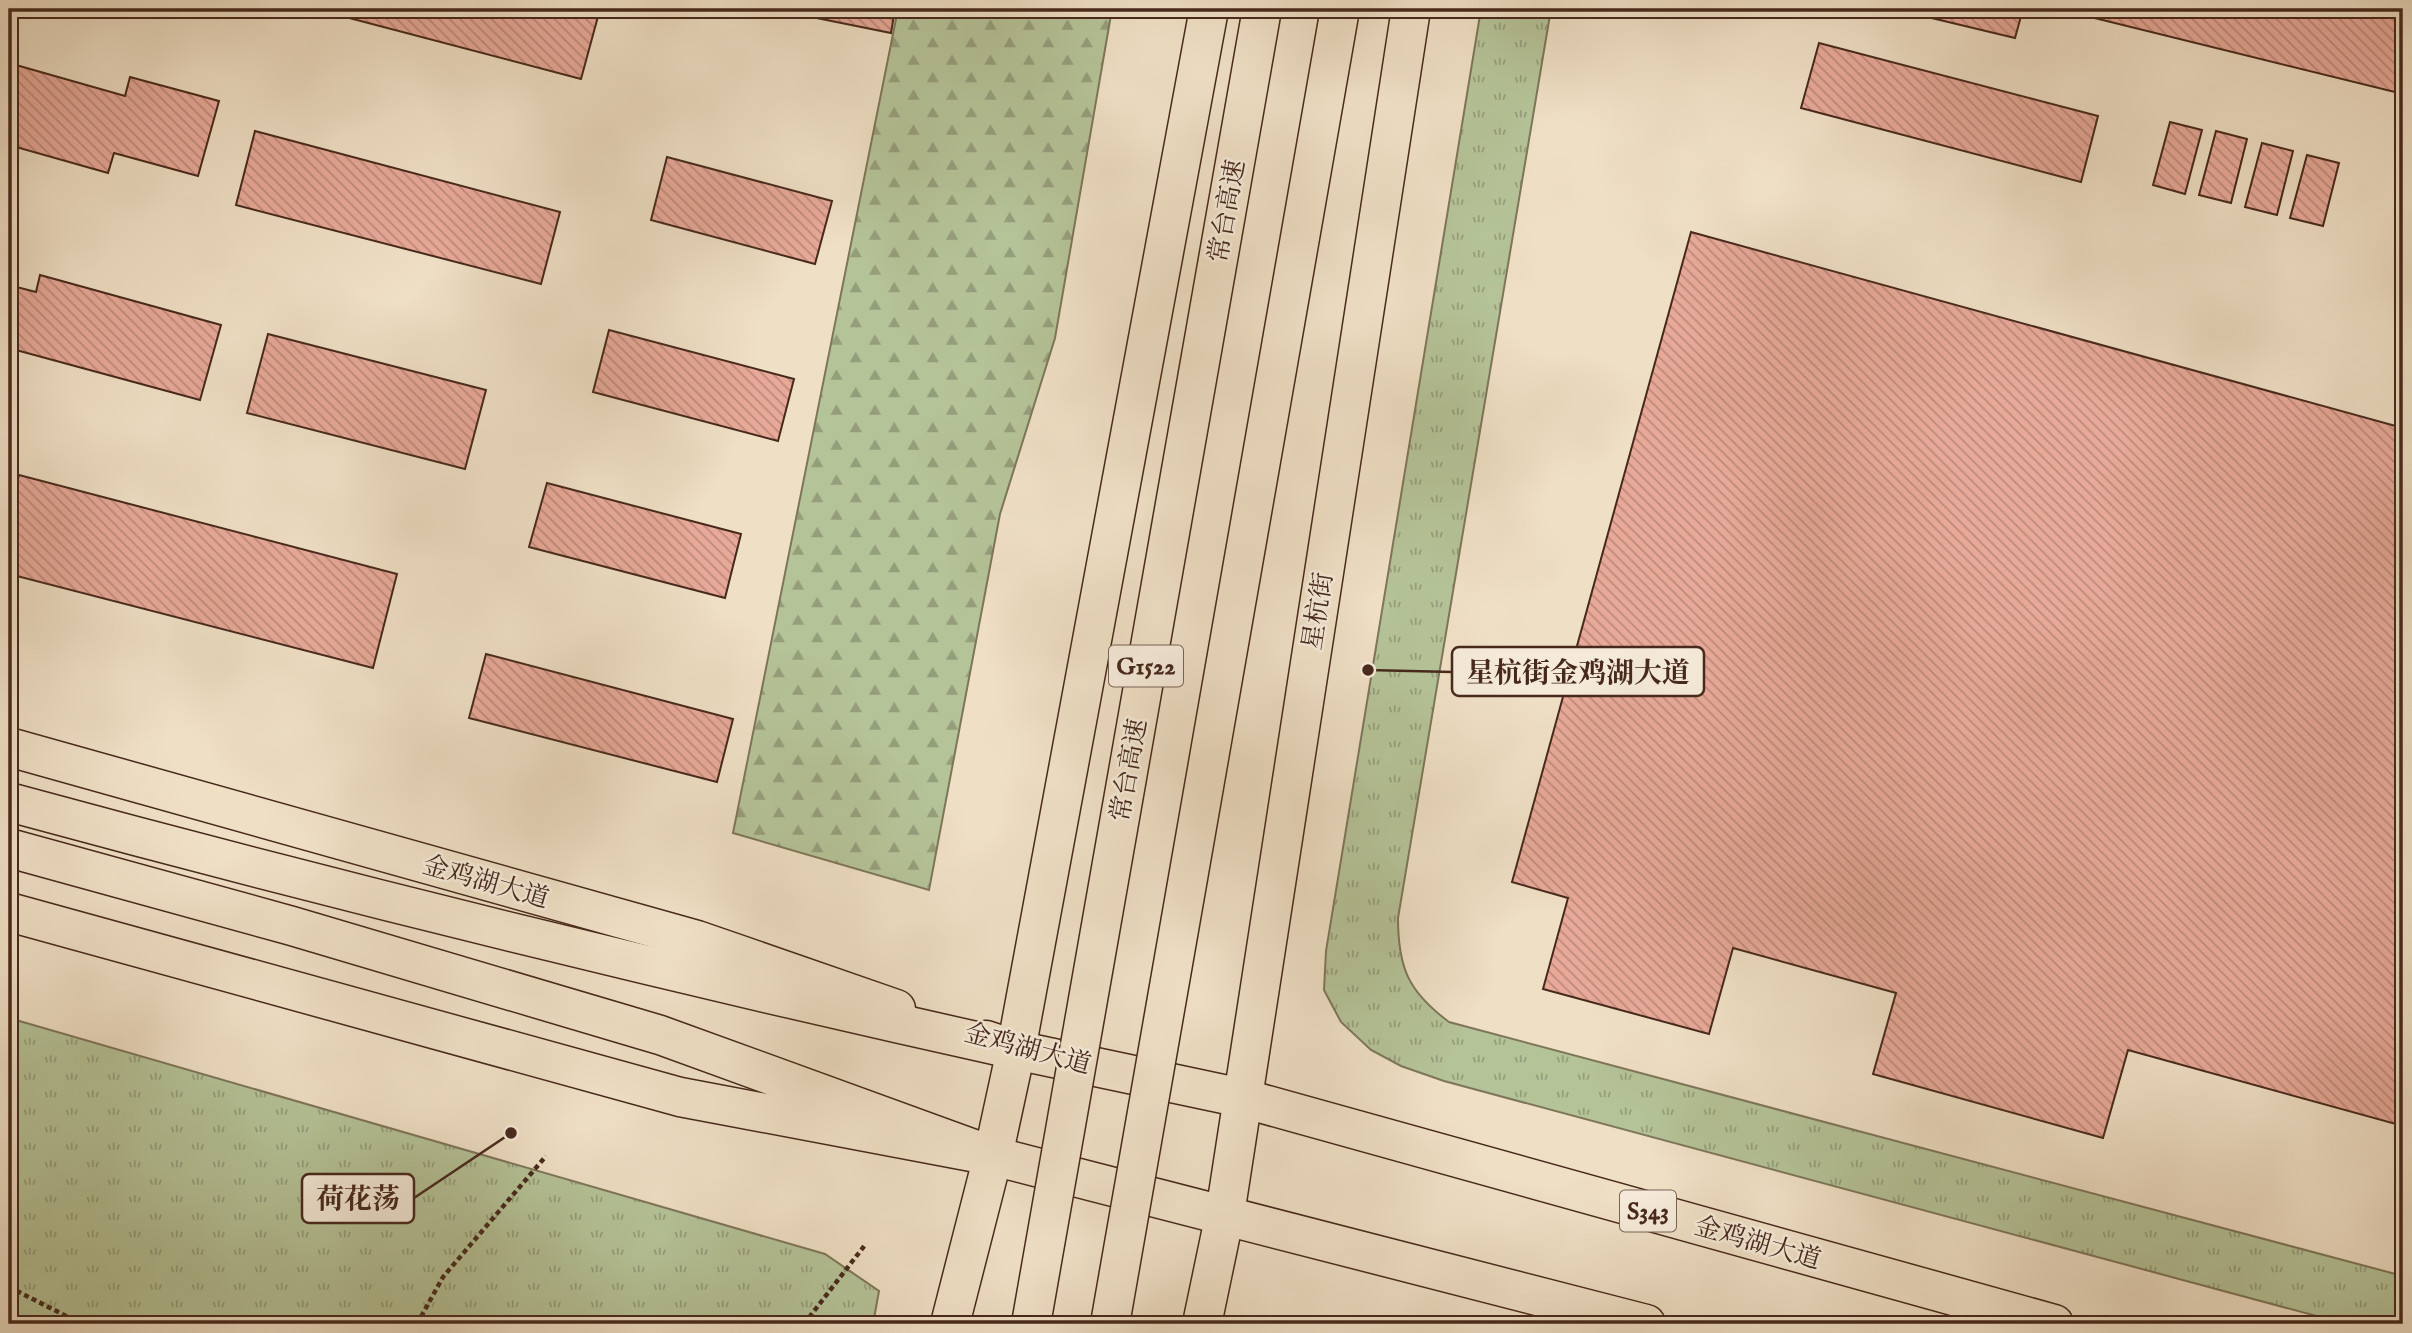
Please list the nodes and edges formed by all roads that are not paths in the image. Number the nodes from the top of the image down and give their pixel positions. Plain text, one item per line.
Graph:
1 (1209, 9) edge
2 (1262, 9) edge
3 (1340, 9) edge
4 (1411, 9) edge
5 (9, 747) edge
6 (9, 802) edge
7 (9, 848) edge
8 (9, 912) edge
9 (1016, 1050) junction
10 (1242, 1098) junction
11 (993, 1156) junction
12 (1225, 1214) junction
13 (950, 1324) edge
14 (1031, 1324) edge
15 (1110, 1324) edge
16 (1202, 1324) edge
17 (1646, 1324) edge
18 (2054, 1324) edge

1 - 9 main road
2 - 14 main road, 常台高速 / G1522, bridge
3 - 15 main road, G1522, bridge
4 - 10 main road, 星杭街
5 - 9 main road, 金鸡湖大道
6 - 9 main road
7 - 11 main road
8 - 11 main road
9 - 10 main road, 金鸡湖大道
9 - 11 main road
10 - 12 main road, 星杭街
10 - 18 main road, 金鸡湖大道 / S343
11 - 12 main road
11 - 13 main road
12 - 16 main road, 星杭街
12 - 17 main road

